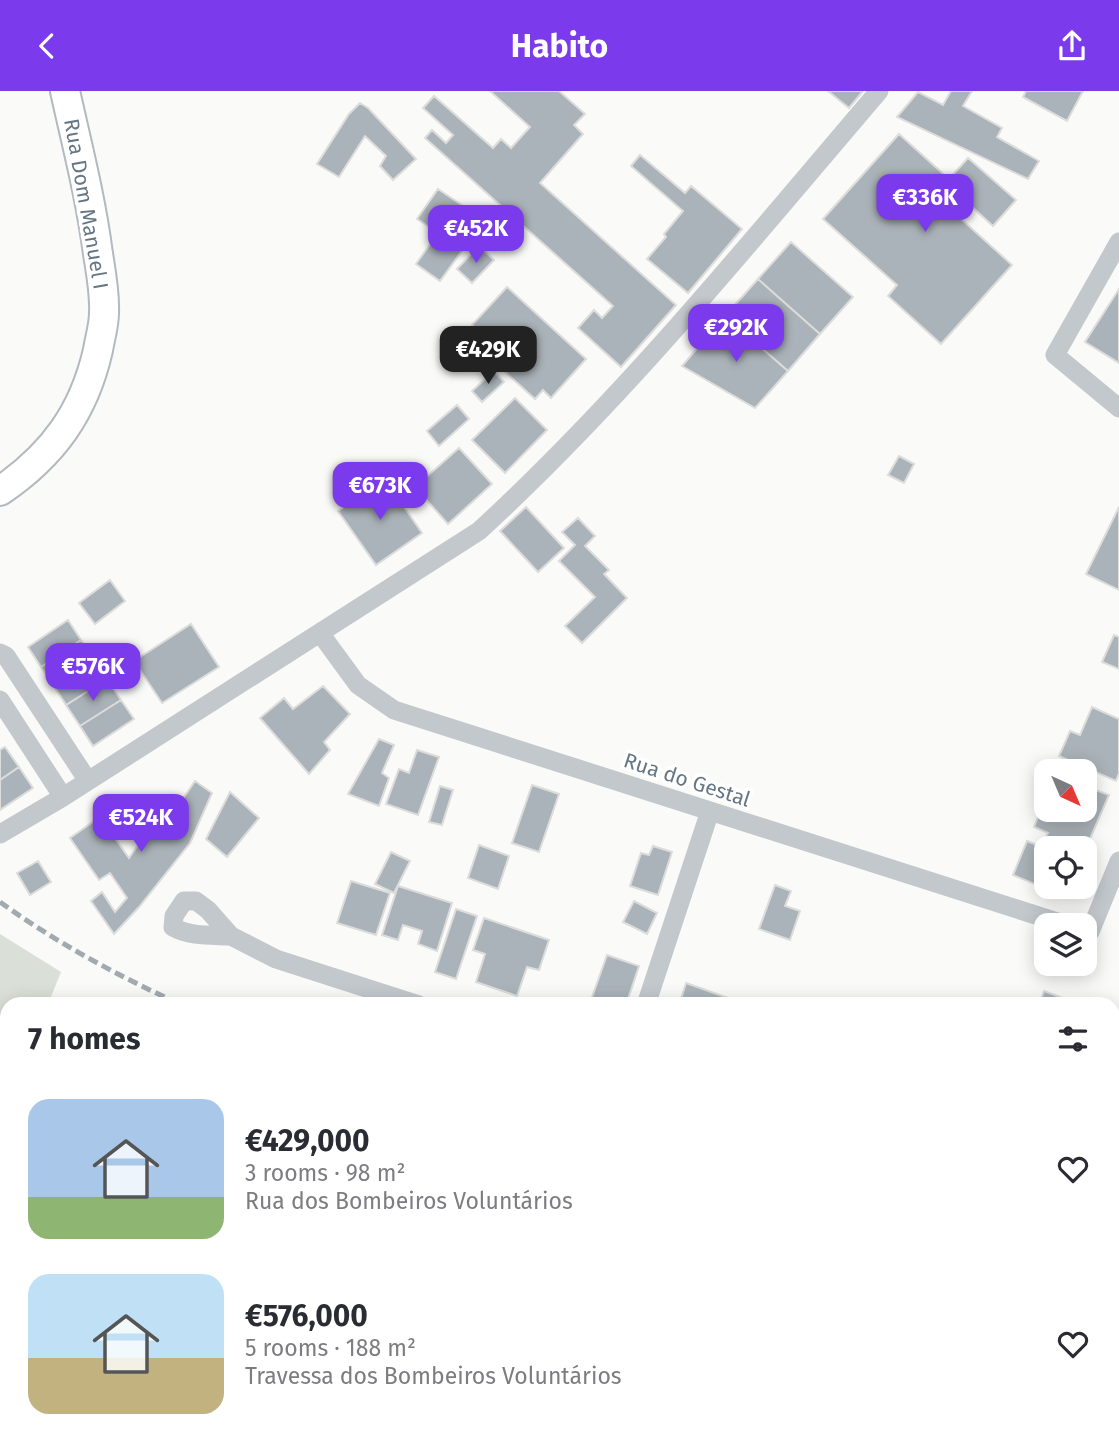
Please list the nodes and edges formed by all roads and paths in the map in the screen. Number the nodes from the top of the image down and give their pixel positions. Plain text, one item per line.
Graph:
1 (65, 91) edge
2 (879, 91) edge
3 (1119, 242) edge
4 (1119, 408) edge
5 (0, 491) edge
6 (320, 633) junction
7 (0, 653) edge
8 (0, 699) edge
9 (88, 781) junction
10 (62, 797) junction
11 (710, 811) junction
12 (0, 834) edge
13 (1119, 861) edge
14 (1096, 913) edge
15 (1034, 914) edge
16 (232, 936) dead end
17 (394, 997) edge
18 (649, 997) edge

1 - 5 main road, Rua Dom Manuel I
2 - 6 street
3 - 4 street
6 - 9 street
6 - 11 street, Rua do Gestal
7 - 9 street
8 - 10 street
9 - 10 street
10 - 12 street
11 - 15 street, Rua do Gestal
11 - 18 street
13 - 14 street
16 - 17 street

